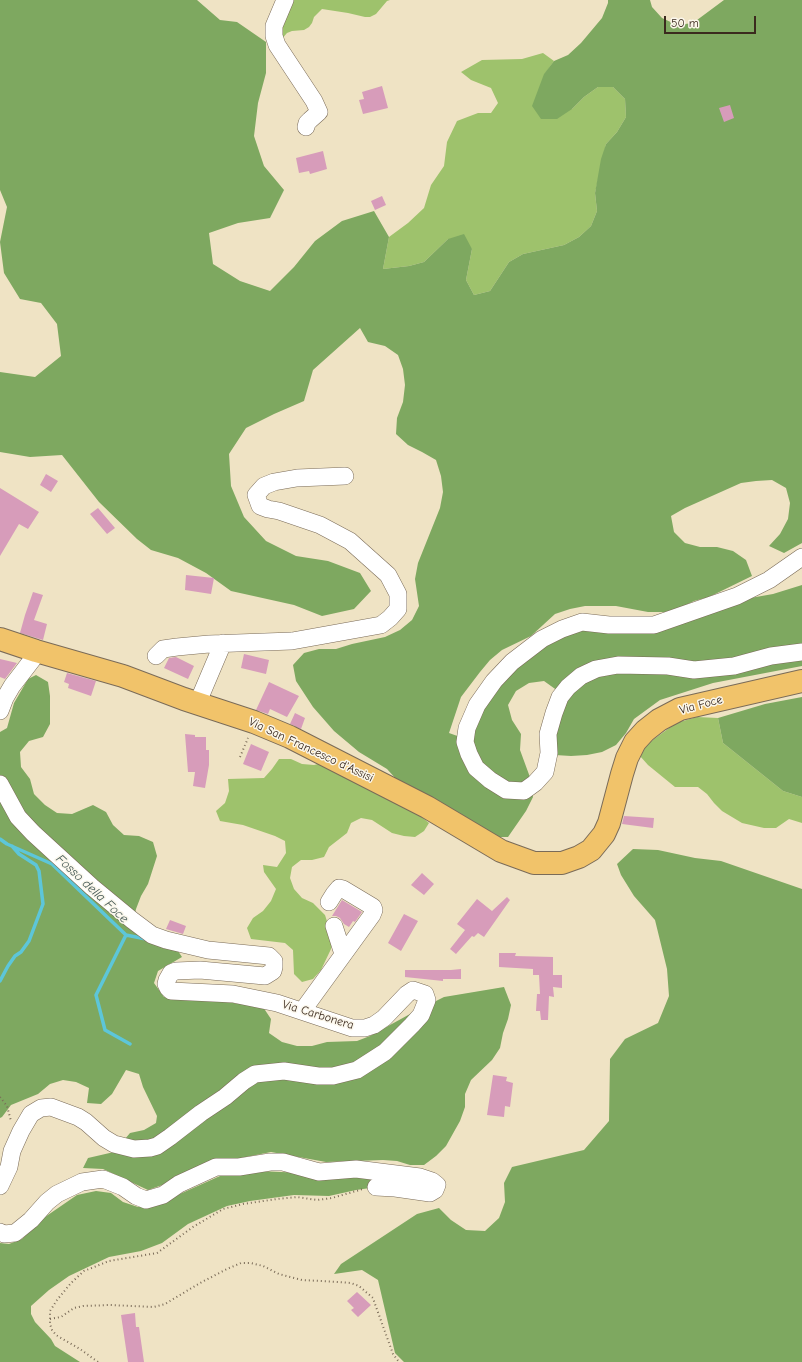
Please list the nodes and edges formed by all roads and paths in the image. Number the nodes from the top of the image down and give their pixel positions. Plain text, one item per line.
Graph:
1 (285, 0) edge
2 (306, 127) dead end
3 (345, 476) dead end
4 (802, 557) edge
5 (802, 571) edge
6 (769, 580) junction
7 (0, 639) edge
8 (223, 643) junction
9 (36, 651) junction
10 (802, 652) edge
11 (156, 656) dead end
12 (802, 681) edge
13 (198, 702) junction
14 (0, 712) edge
15 (248, 738) dead end
16 (240, 758) dead end
17 (0, 784) edge
18 (604, 834) joint
19 (329, 902) dead end
20 (334, 926) dead end
21 (343, 954) junction
22 (303, 1010) junction
23 (0, 1186) edge
24 (376, 1187) joint
25 (0, 1232) edge
26 (50, 1319) junction
27 (98, 1362) edge
28 (399, 1362) edge

1 - 2 street
3 - 8 street
4 - 6 street
5 - 6 street
6 - 10 street
7 - 9 main road, Via San Francesco d'Assisi
8 - 11 street
8 - 13 street
9 - 13 main road, Via San Francesco d'Assisi
9 - 14 street
12 - 18 main road, Via Foce
13 - 18 main road, Via San Francesco d'Assisi
15 - 16 path
17 - 22 street, Via Carbonera
19 - 21 street
20 - 21 street
21 - 22 street
22 - 23 street, Via Carbonera
24 - 25 street
24 - 26 path
26 - 27 path
26 - 28 path

